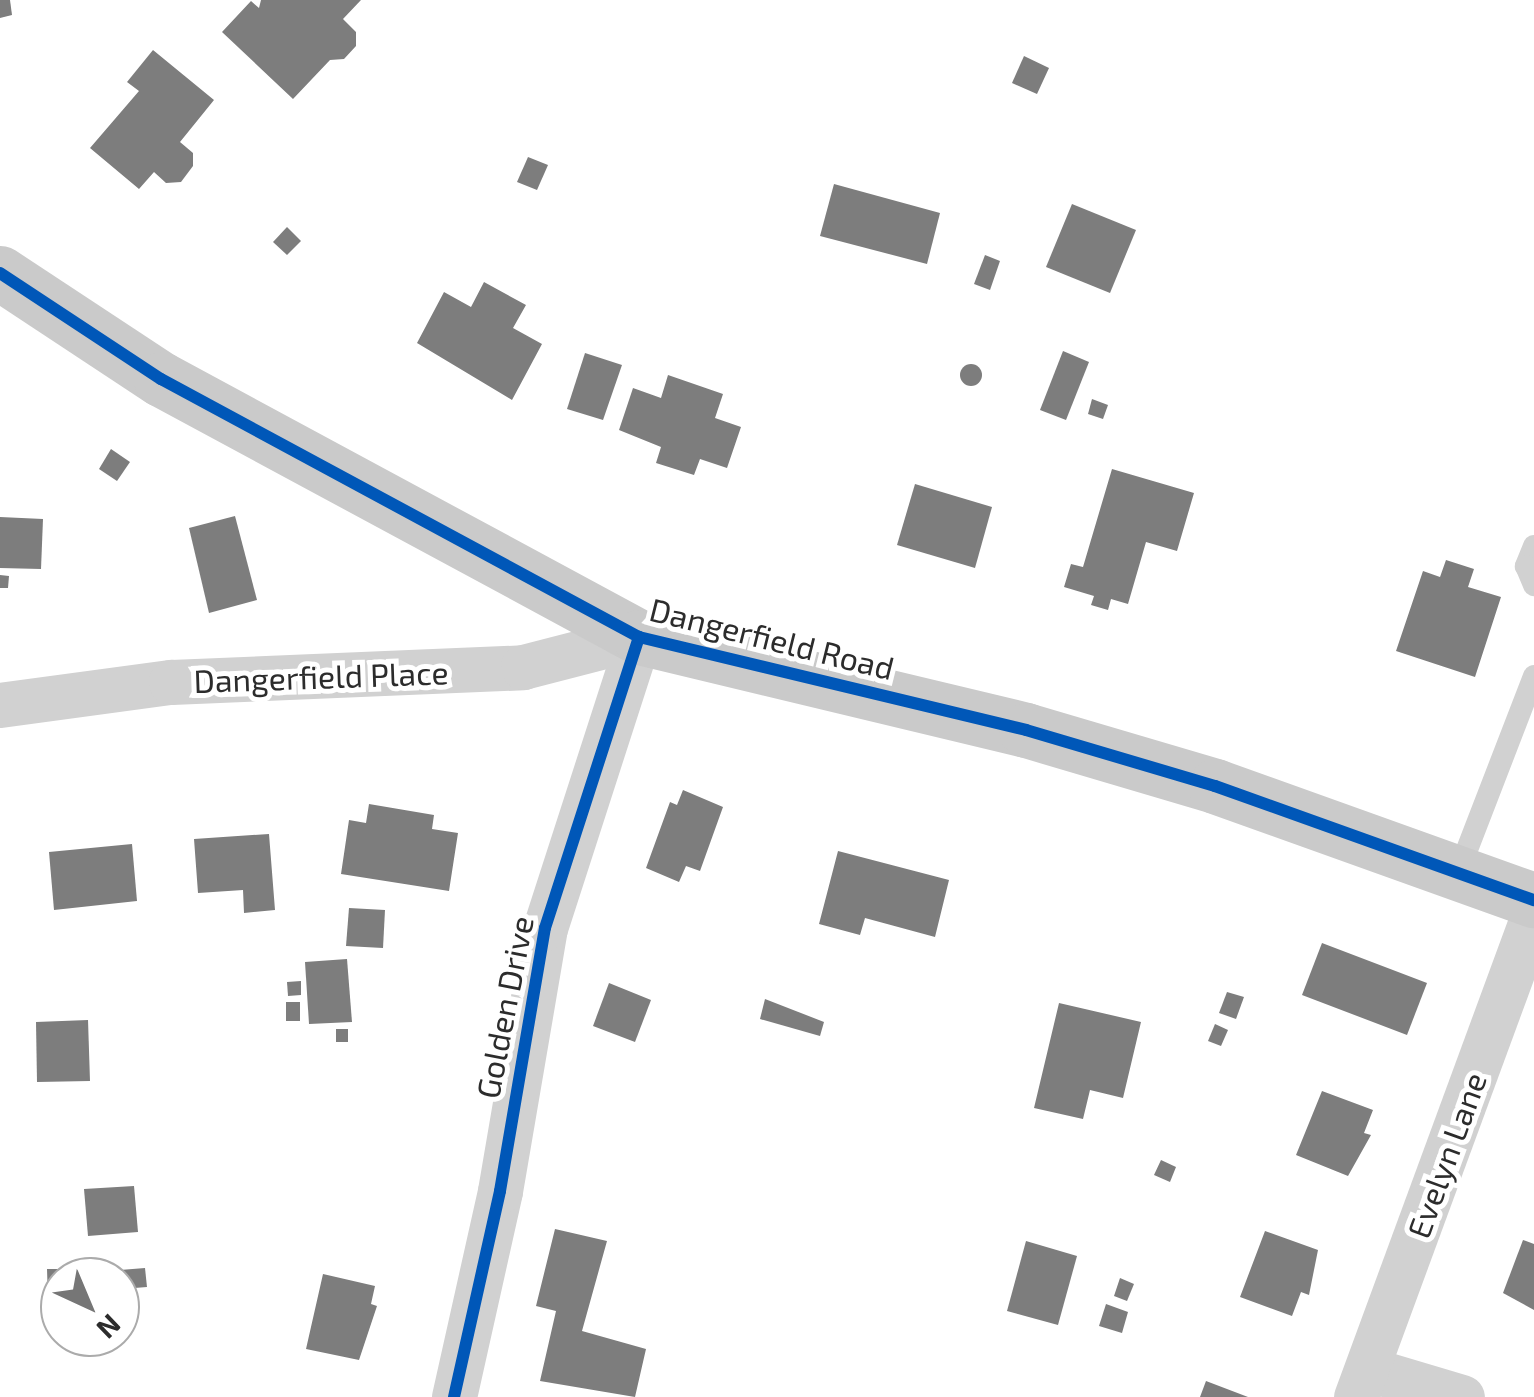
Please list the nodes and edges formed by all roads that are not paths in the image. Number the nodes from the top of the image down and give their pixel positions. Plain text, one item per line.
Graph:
1 (0, 273) edge
2 (1534, 546) edge
3 (1534, 585) edge
4 (639, 636) junction
5 (1534, 676) edge
6 (0, 705) edge
7 (1458, 873) junction
8 (1534, 900) edge
9 (1534, 913) edge
10 (1362, 1383) edge
11 (454, 1397) edge
12 (1462, 1397) edge

1 - 4 street, Dangerfield Road
2 - 3 lane
4 - 6 street, Dangerfield Place
4 - 7 street, Dangerfield Road
4 - 11 street, Golden Drive
5 - 7 lane
7 - 8 street, Dangerfield Road
9 - 10 street, Evelyn Lane
10 - 12 street

